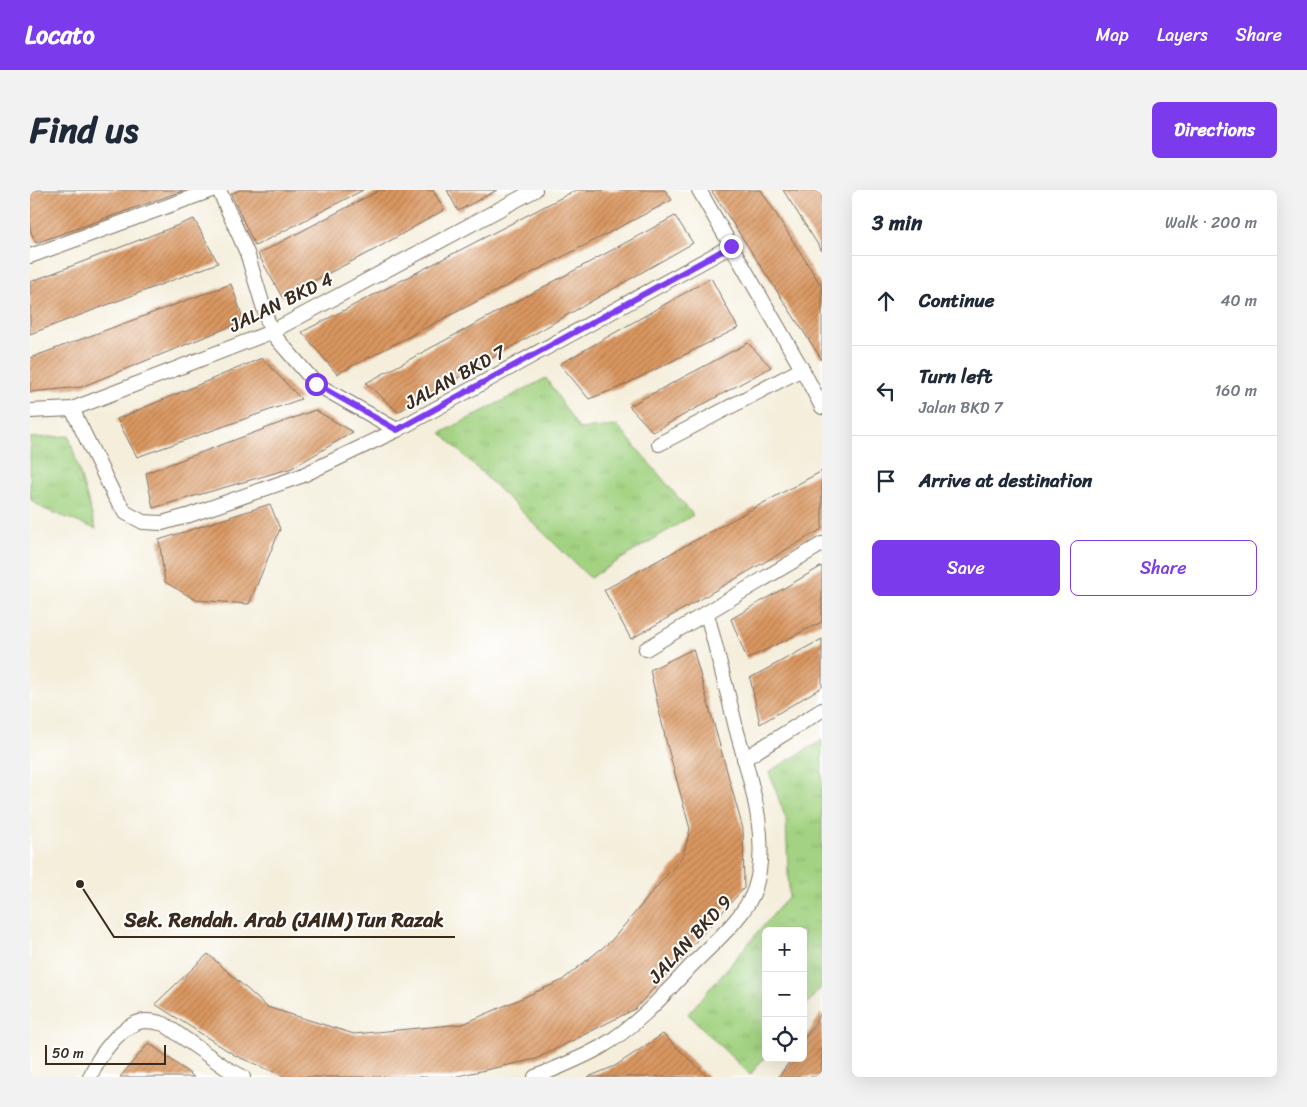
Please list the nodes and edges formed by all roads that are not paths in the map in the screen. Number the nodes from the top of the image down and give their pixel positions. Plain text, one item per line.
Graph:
1 (212, 190) edge
2 (219, 190) edge
3 (535, 190) edge
4 (699, 190) edge
5 (731, 246) junction
6 (30, 256) edge
7 (271, 332) junction
8 (802, 369) junction
9 (822, 407) edge
10 (72, 409) junction
11 (30, 411) edge
12 (397, 430) junction
13 (659, 444) dead end
14 (822, 544) edge
15 (707, 614) junction
16 (646, 649) dead end
17 (822, 710) edge
18 (744, 759) junction
19 (90, 1077) edge
20 (243, 1077) edge
21 (535, 1077) edge

1 - 6 street
2 - 7 street
3 - 7 street, JALAN BKD 4
4 - 5 street
5 - 8 street
5 - 12 street, JALAN BKD 7
7 - 10 street, JALAN BKD 4
7 - 12 street
8 - 9 street
8 - 13 street
10 - 11 street, JALAN BKD 4
10 - 12 street, JALAN BKD 7
14 - 15 street
15 - 16 street
15 - 18 street, JALAN BKD 9
17 - 18 street
18 - 21 street, JALAN BKD 9
19 - 20 street

